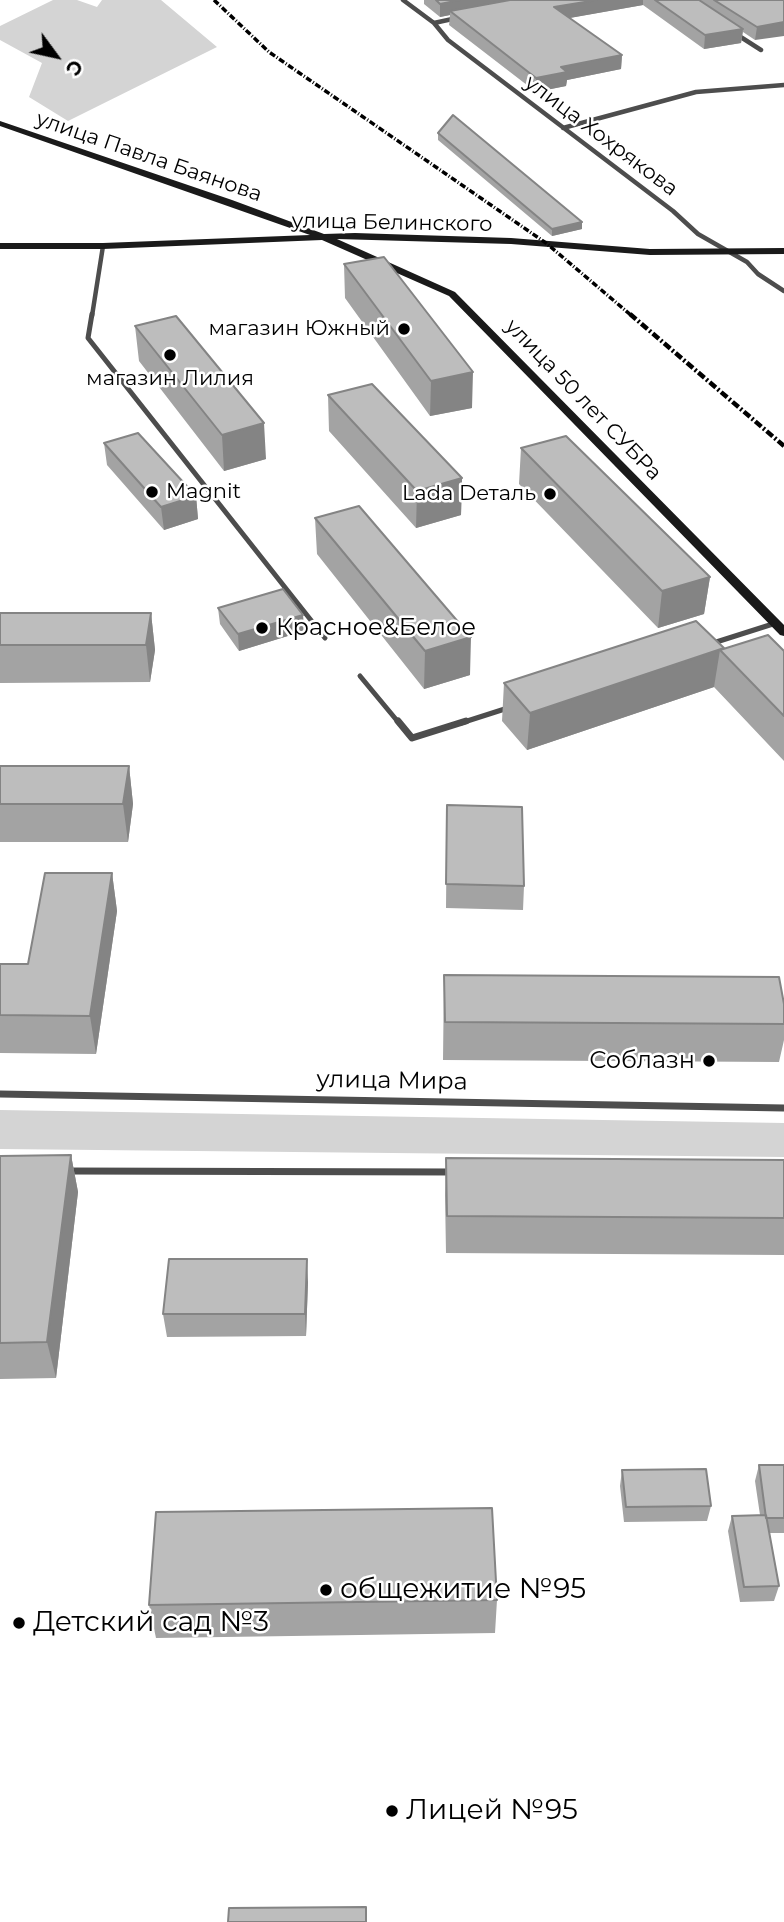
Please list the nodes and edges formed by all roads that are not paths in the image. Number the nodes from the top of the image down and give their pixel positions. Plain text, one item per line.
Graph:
1 (403, 0) edge
2 (460, 18) edge
3 (434, 23) junction
4 (729, 29) edge
5 (761, 51) dead end
6 (784, 85) edge
7 (0, 123) edge
8 (563, 128) junction
9 (325, 237) junction
10 (0, 246) edge
11 (103, 246) junction
12 (727, 251) junction
13 (784, 251) edge
14 (784, 291) edge
15 (776, 623) junction
16 (784, 632) edge
17 (325, 638) dead end
18 (701, 647) edge
19 (360, 676) dead end
20 (513, 706) edge
21 (0, 1094) edge
22 (784, 1108) edge
23 (56, 1171) edge
24 (468, 1172) edge

1 - 3 street, улица Хохрякова
2 - 3 street
3 - 8 street, улица Хохрякова
4 - 5 street
6 - 8 street
7 - 9 street, улица Павла Баянова
8 - 12 street, улица Хохрякова
9 - 11 street, улица Белинского
9 - 12 street, улица Белинского
9 - 15 street, улица 50 лет СУБРа
10 - 11 street, улица Белинского
11 - 17 street
12 - 13 street, улица Белинского
12 - 14 street, улица Хохрякова
15 - 16 street, улица 50 лет СУБРа
15 - 18 street
19 - 20 street
21 - 22 street, улица Мира
23 - 24 street

